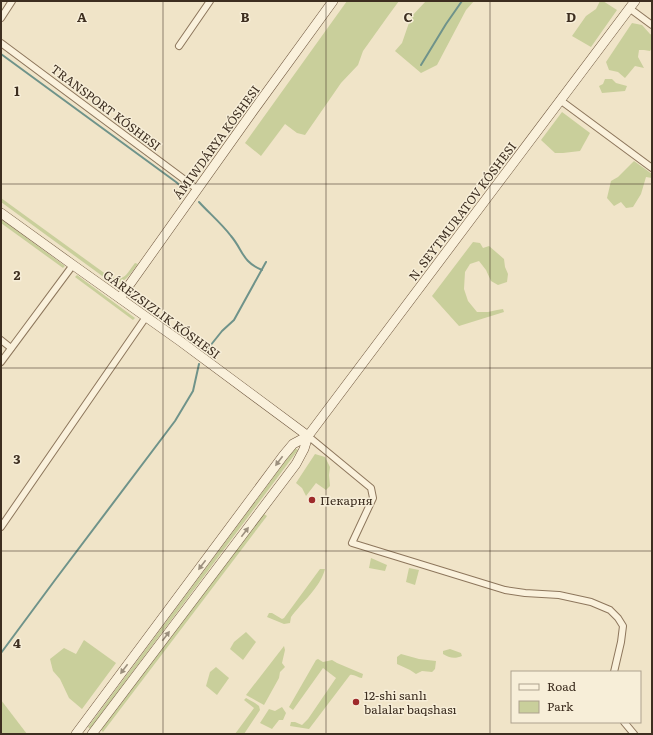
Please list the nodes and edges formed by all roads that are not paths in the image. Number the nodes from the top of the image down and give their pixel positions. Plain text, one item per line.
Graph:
1 (12, 1) edge
2 (210, 1) edge
3 (333, 1) edge
4 (632, 5) edge
5 (1, 18) edge
6 (652, 25) edge
7 (1, 43) edge
8 (178, 46) dead end
9 (560, 100) junction
10 (652, 168) edge
11 (197, 189) junction
12 (1, 213) edge
13 (73, 265) junction
14 (120, 298) junction
15 (146, 317) junction
16 (1, 340) edge
17 (11, 348) junction
18 (1, 362) edge
19 (308, 436) junction
20 (1, 527) edge
21 (614, 671) edge
22 (625, 723) edge
23 (78, 731) edge
24 (88, 734) edge
25 (92, 734) edge
26 (634, 734) edge

1 - 5 street
2 - 8 street
3 - 11 street, ÁMIWDÁRYA KÓSHESI
4 - 6 street
4 - 9 street, N. SEYTMURATOV KÓSHESI
7 - 11 street, TRANSPORT KÓSHESI
9 - 10 street
9 - 19 street, N. SEYTMURATOV KÓSHESI
11 - 14 street, ÁMIWDÁRYA KÓSHESI
12 - 13 street, GÁREZSIZLIK KÓSHESI
13 - 14 street, GÁREZSIZLIK KÓSHESI
13 - 17 street
14 - 15 street, GÁREZSIZLIK KÓSHESI
15 - 19 street, GÁREZSIZLIK KÓSHESI
15 - 20 street
16 - 17 street
17 - 18 street
19 - 21 street
19 -> 23 street
25 -> 19 street
22 - 26 street
23 - 24 street

